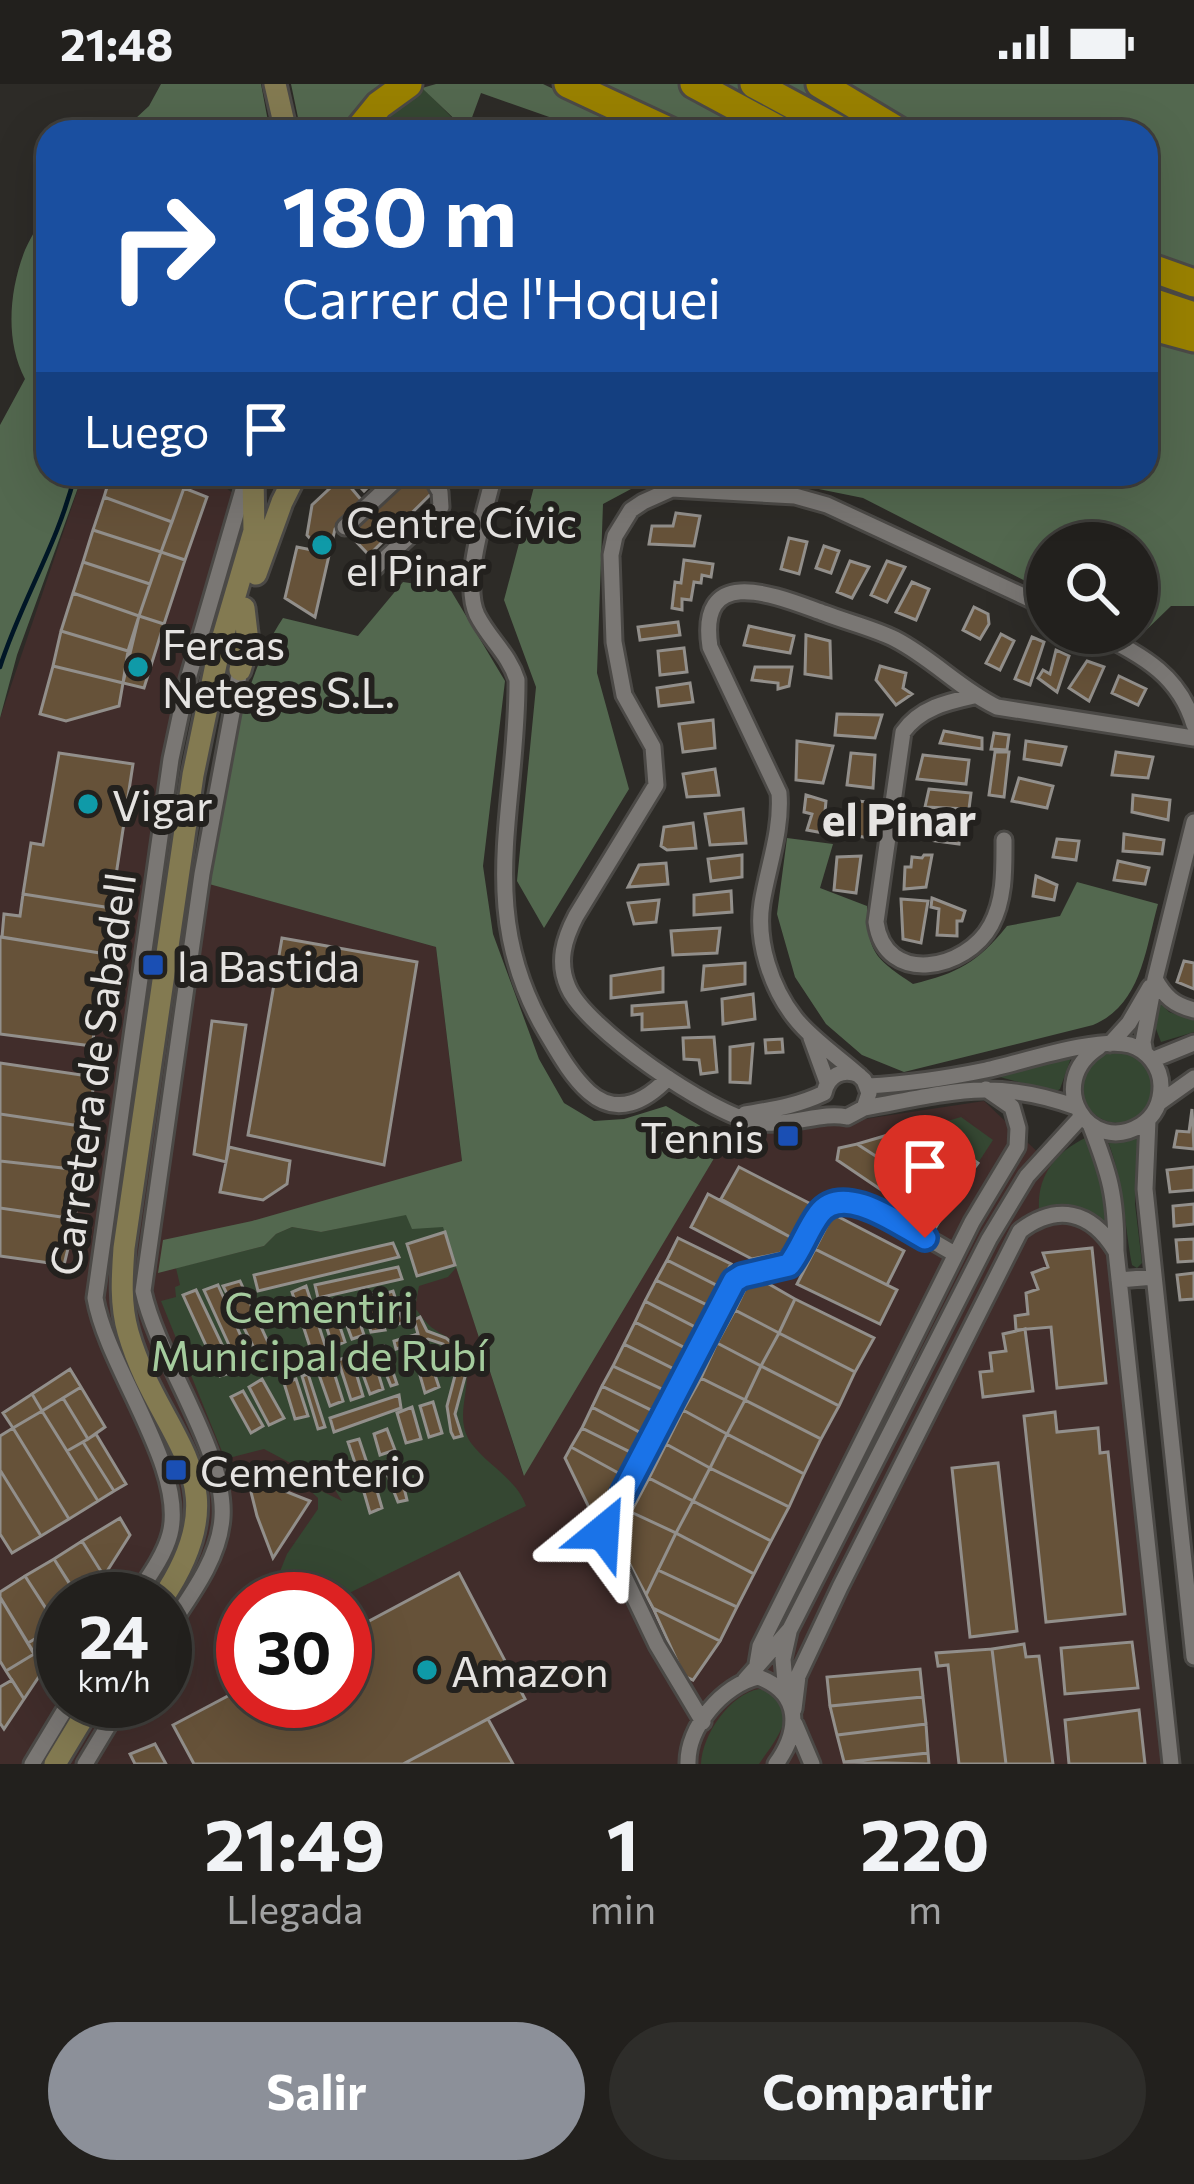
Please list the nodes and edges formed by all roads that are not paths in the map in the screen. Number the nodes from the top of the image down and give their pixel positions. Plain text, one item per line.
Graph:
1 (275, 84) edge
2 (408, 84) edge
3 (568, 84) edge
4 (694, 84) edge
5 (754, 84) edge
6 (820, 84) edge
7 (283, 120) edge
8 (367, 120) edge
9 (644, 120) edge
10 (761, 120) edge
11 (821, 120) edge
12 (880, 120) edge
13 (1158, 270) edge
14 (1194, 283) edge
15 (1158, 304) edge
16 (1194, 316) edge
17 (1158, 328) edge
18 (1194, 338) edge
19 (247, 486) edge
20 (253, 486) edge
21 (289, 486) edge
22 (389, 486) edge
23 (437, 486) edge
24 (492, 486) edge
25 (345, 527) dead end
26 (365, 577) dead end
27 (1026, 598) edge
28 (244, 608) junction
29 (1134, 654) edge
30 (240, 670) joint
31 (214, 681) junction
32 (974, 696) junction
33 (1194, 725) edge
34 (1194, 737) edge
35 (1194, 822) edge
36 (1004, 840) dead end
37 (1155, 979) junction
38 (1194, 1010) edge
39 (807, 1030) junction
40 (1194, 1043) edge
41 (1104, 1045) junction
42 (1148, 1056) junction
43 (668, 1078) junction
44 (1194, 1078) edge
45 (863, 1081) junction
46 (826, 1087) junction
47 (983, 1087) junction
48 (1159, 1103) junction
49 (865, 1108) junction
50 (834, 1113) junction
51 (736, 1116) junction
52 (1083, 1116) junction
53 (1148, 1120) junction
54 (1027, 1176) junction
55 (981, 1205) junction
56 (1036, 1218) junction
57 (989, 1239) junction
58 (1116, 1251) junction
59 (956, 1254) junction
60 (1154, 1277) junction
61 (1119, 1280) junction
62 (149, 1572) edge
63 (176, 1572) edge
64 (192, 1592) edge
65 (790, 1629) junction
66 (1194, 1657) edge
67 (757, 1664) junction
68 (746, 1680) junction
69 (792, 1709) junction
70 (703, 1722) junction
71 (54, 1728) edge
72 (76, 1728) edge
73 (107, 1728) edge
74 (685, 1760) edge
75 (32, 1764) edge
76 (55, 1764) edge
77 (85, 1764) edge
78 (776, 1764) edge
79 (812, 1764) edge
80 (1171, 1764) edge

1 - 7 main road
2 - 8 highway
3 - 9 highway
4 - 10 highway
5 - 11 highway
6 - 12 highway
13 - 14 highway
15 - 16 highway
17 - 18 highway
19 - 62 street, Carretera de Sabadell
20 - 31 main road
21 - 28 main road
22 - 25 street
23 - 26 street
24 - 43 street
27 - 43 street
28 - 30 main road
28 - 31 main road
29 - 33 street
30 - 64 street, Carretera de Sabadell
31 - 63 main road
32 - 34 street
32 - 36 street
32 - 39 street
35 - 37 street
37 - 38 street
37 - 41 street
37 - 42 street
39 - 45 street
39 - 46 street
40 - 42 street
41 - 42 street
41 - 45 street
41 - 52 street
42 - 48 street
43 - 51 street
44 - 48 street
45 - 46 street
45 - 49 street
46 - 50 street
46 - 51 street
47 - 49 street
47 - 52 street
47 - 55 street
48 - 53 street
49 - 50 street
50 - 51 street
52 - 53 street
52 - 54 street
52 - 58 street
53 - 60 street
54 - 55 street
54 - 57 street
55 - 59 street
56 - 57 street
56 - 58 street
56 - 69 street
57 - 65 street
58 - 61 street
59 - 67 street
59 - 70 street
60 - 61 street
60 - 66 street
61 - 80 street
65 - 67 street
65 - 69 street
67 - 68 street
68 - 69 street
68 - 70 street
69 - 78 street
69 - 79 street
70 - 74 street
71 - 75 street
72 - 76 main road
73 - 77 street

